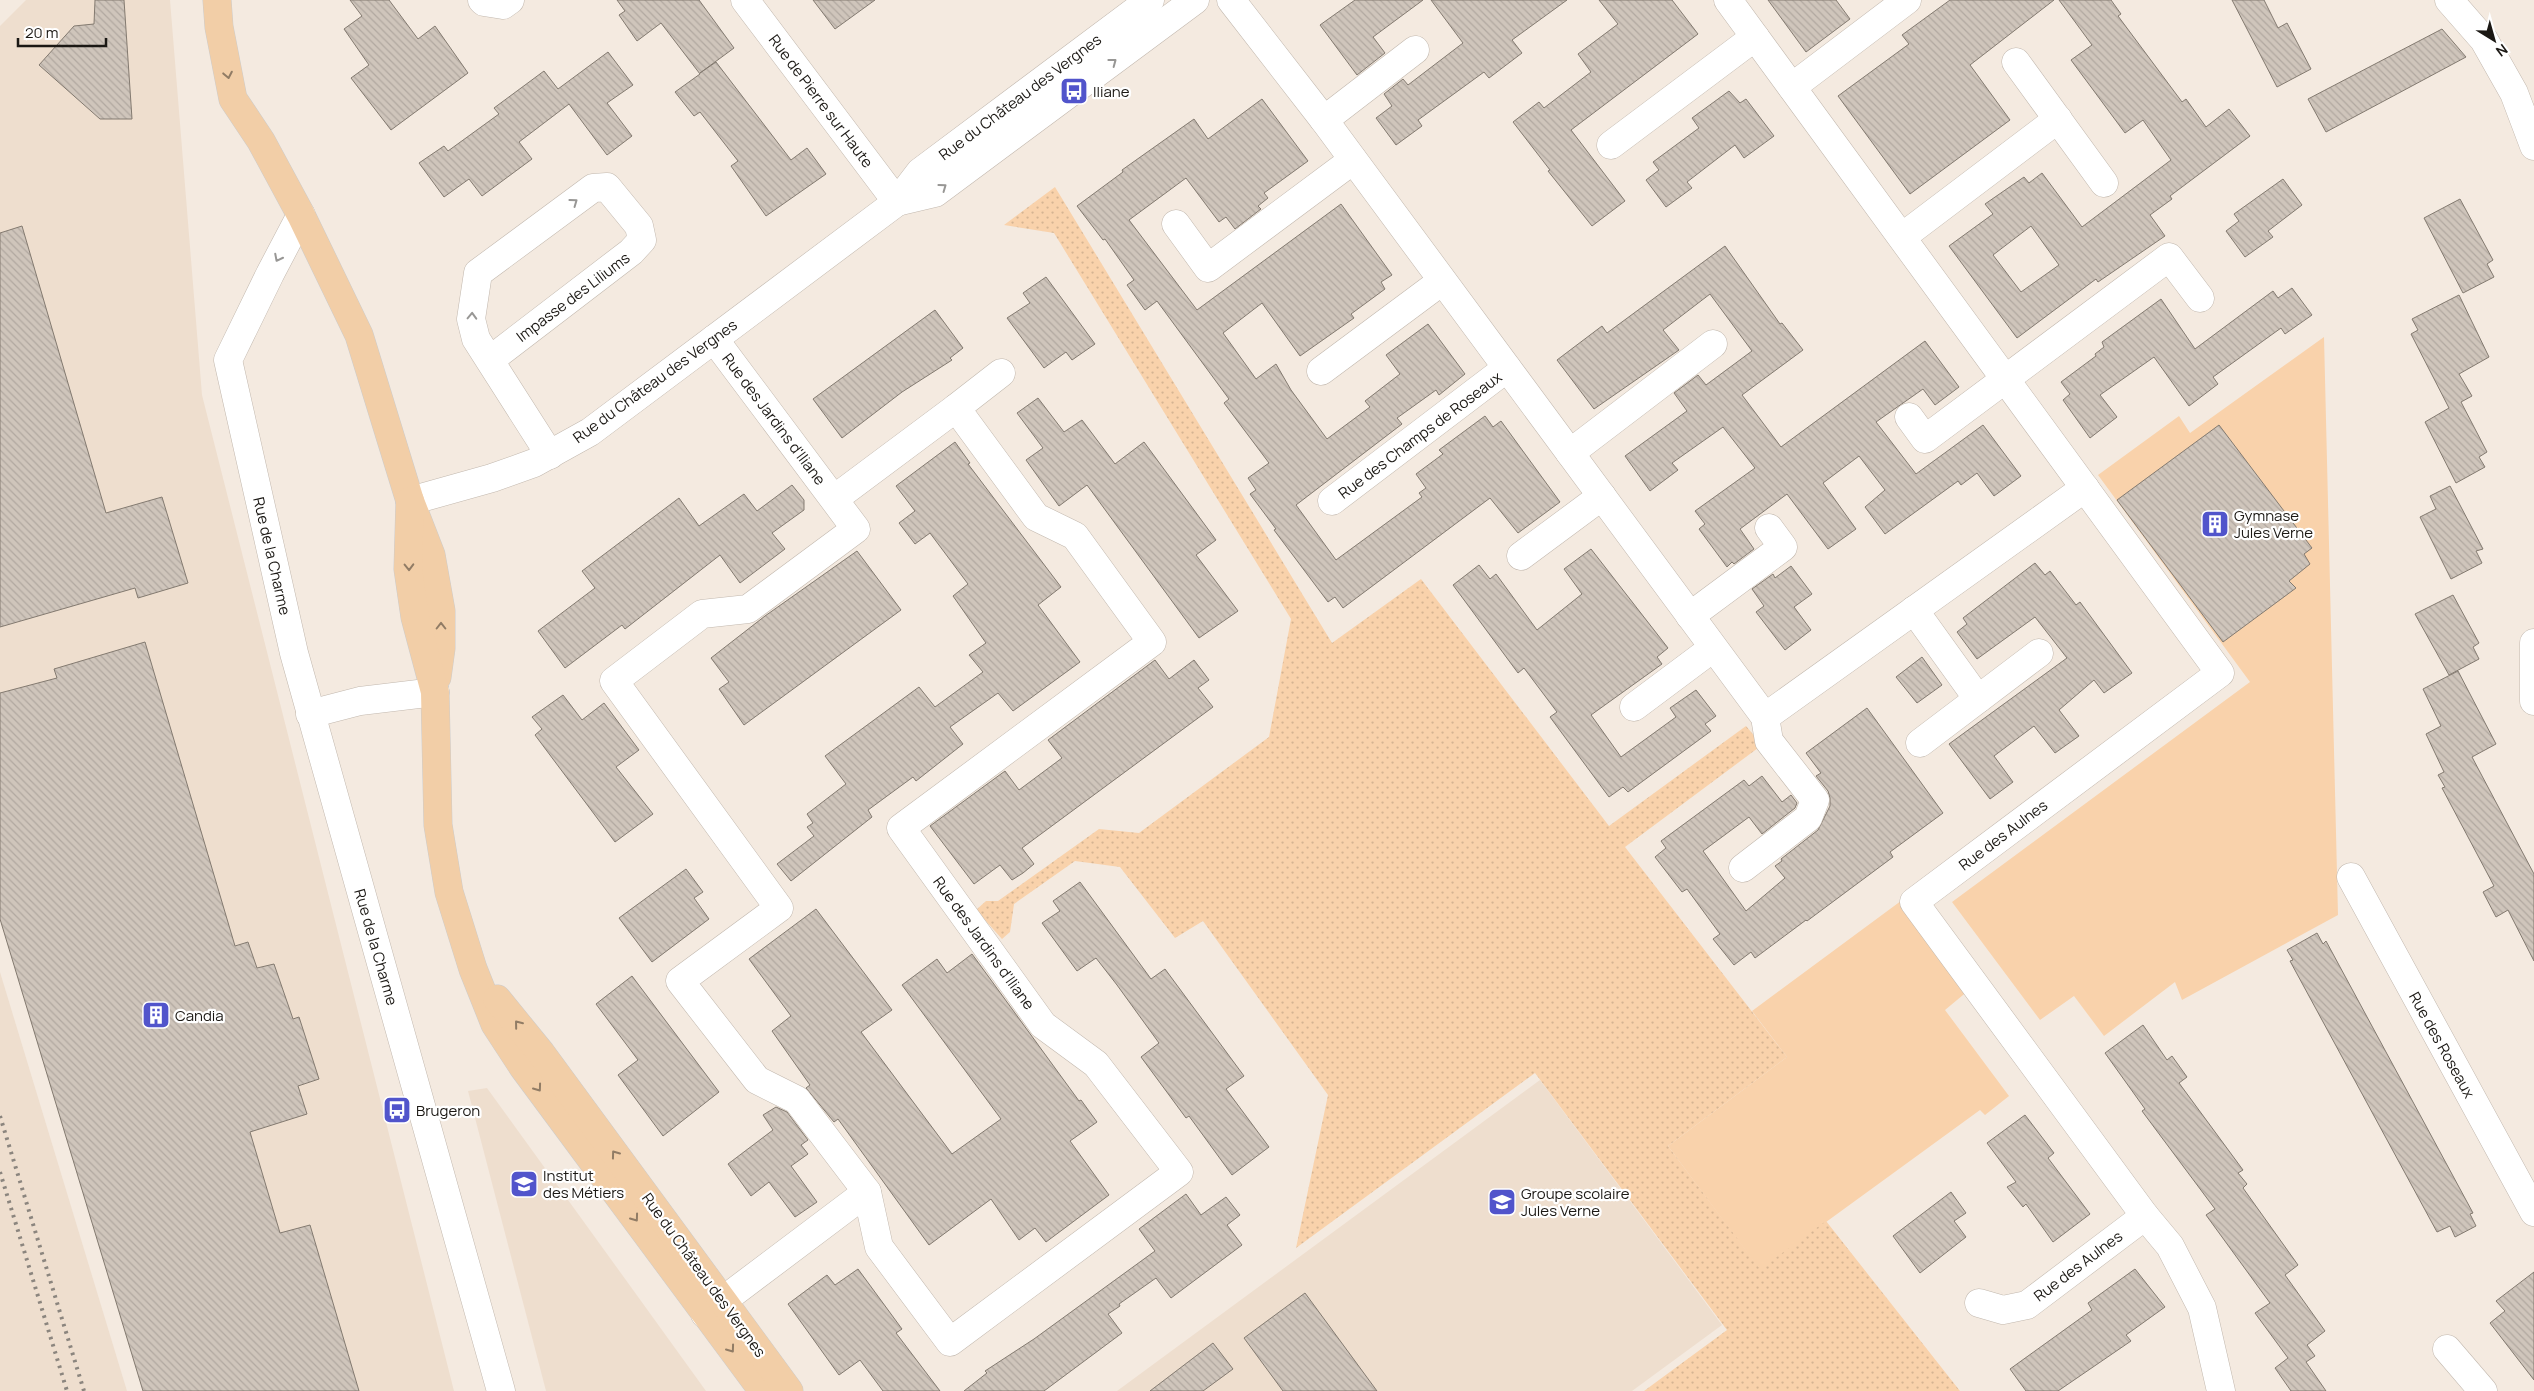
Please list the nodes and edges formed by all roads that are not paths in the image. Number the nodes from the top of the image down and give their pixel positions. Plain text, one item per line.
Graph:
1 (217, 0) edge
2 (236, 0) edge
3 (482, 0) edge
4 (510, 0) edge
5 (746, 0) edge
6 (1150, 0) edge
7 (1195, 0) edge
8 (1231, 0) edge
9 (1728, 0) edge
10 (1907, 0) edge
11 (2450, 0) edge
12 (1755, 37) junction
13 (1415, 50) dead end
14 (2016, 62) dead end
15 (1792, 87) junction
16 (2058, 119) junction
17 (1324, 120) junction
18 (261, 142) junction
19 (1611, 145) dead end
20 (2534, 146) edge
21 (1353, 160) junction
22 (2104, 183) dead end
23 (897, 202) junction
24 (301, 215) junction
25 (1176, 224) dead end
26 (1902, 237) junction
27 (1442, 280) junction
28 (2200, 298) dead end
29 (714, 339) junction
30 (1713, 344) dead end
31 (490, 360) junction
32 (1507, 368) junction
33 (1321, 371) dead end
34 (1001, 373) dead end
35 (2006, 379) junction
36 (956, 408) junction
37 (1910, 417) dead end
38 (1570, 453) junction
39 (550, 455) junction
40 (2085, 488) junction
41 (1602, 496) junction
42 (834, 499) junction
43 (410, 500) junction
44 (1332, 501) dead end
45 (1769, 528) dead end
46 (1521, 556) dead end
47 (1914, 610) junction
48 (1690, 616) junction
49 (2534, 643) edge
50 (1714, 648) junction
51 (2039, 653) dead end
52 (435, 692) junction
53 (1978, 699) junction
54 (2534, 702) edge
55 (1634, 707) dead end
56 (310, 714) junction
57 (1765, 717) junction
58 (1920, 743) dead end
59 (1742, 868) dead end
60 (2351, 877) dead end
61 (867, 1192) junction
62 (2534, 1212) edge
63 (2145, 1216) junction
64 (1979, 1303) dead end
65 (714, 1307) junction
66 (2447, 1349) dead end
67 (501, 1391) edge
68 (762, 1391) edge
69 (789, 1391) edge
70 (2221, 1391) edge
71 (2483, 1391) edge

1 -> 18 main road
2 - 18 main road
3 - 4 street
5 - 23 street, Rue de Pierre sur Haute
6 - 23 street, Rue du Château des Vergnes
23 -> 7 street, Rue du Château des Vergnes
8 - 17 street, Rue des Champs de Roseaux
9 - 12 street
10 - 15 street
11 - 20 street
12 - 15 street
12 - 19 street
13 - 17 street
14 - 16 street
15 - 26 street
16 - 22 street
16 - 26 street
17 - 21 street, Rue des Champs de Roseaux
18 - 24 main road
21 - 25 street
21 - 27 street, Rue des Champs de Roseaux
23 - 29 street, Rue du Château des Vergnes
24 - 43 main road
24 -> 56 street, Rue de la Charme
26 - 35 street
27 - 32 street, Rue des Champs de Roseaux
27 - 33 street
28 - 35 street
29 - 39 street, Rue du Château des Vergnes
29 - 42 street, Rue des Jardins d'Iliane
30 - 38 street
31 -> 31 street, Impasse des Liliums
31 - 39 street, Impasse des Liliums
32 - 38 street, Rue des Champs de Roseaux
32 - 44 street, Rue des Champs de Roseaux
34 - 36 street, Rue des Jardins d'Iliane
35 - 37 street
35 - 40 street
36 - 42 street, Rue des Jardins d'Iliane
36 - 61 street, Rue des Jardins d'Iliane
38 - 41 street, Rue des Champs de Roseaux
39 - 43 street, Rue du Château des Vergnes
40 - 47 street
40 - 63 street, Rue des Aulnes
41 - 46 street
41 - 48 street, Rue des Champs de Roseaux
42 - 61 street, Rue des Jardins d'Iliane
43 - 52 main road, Rue du Château des Vergnes
45 - 48 street
47 - 53 street
47 - 57 street
48 - 50 street, Rue des Champs de Roseaux
49 - 54 street
50 - 55 street
50 - 57 street, Rue des Champs de Roseaux
51 - 53 street
52 - 56 street
52 - 65 main road, Rue du Château des Vergnes
53 - 58 street
56 - 67 street, Rue de la Charme
57 - 59 street, Rue des Champs de Roseaux
60 - 62 street, Rue des Roseaux
61 - 65 street
63 - 64 street, Rue des Aulnes
63 - 70 street, Rue des Aulnes
65 -> 68 main road, Rue du Château des Vergnes
65 - 69 main road, Rue du Château des Vergnes
66 - 71 street

